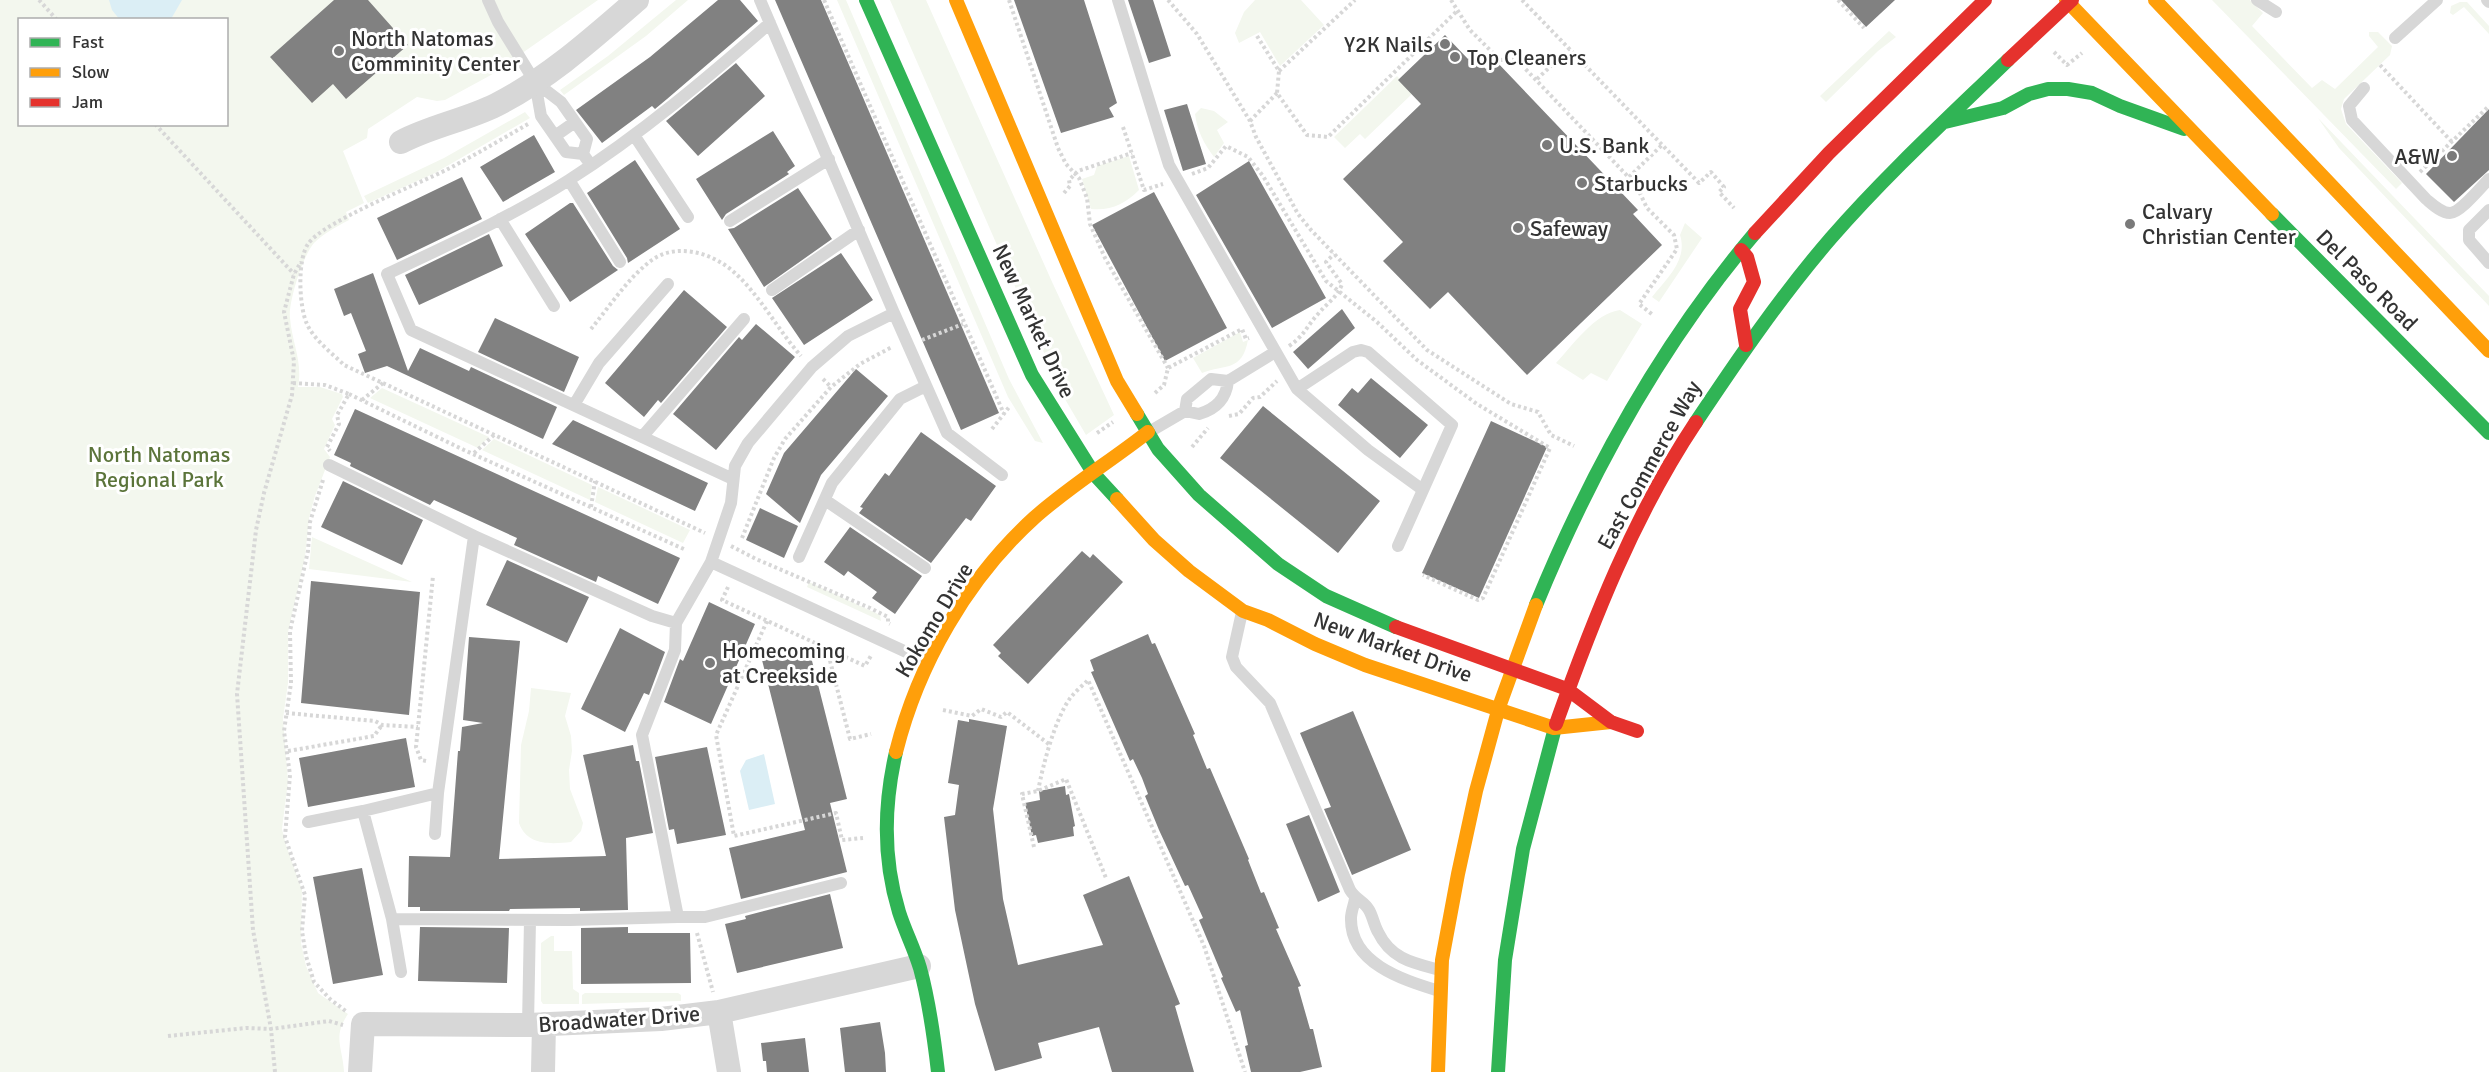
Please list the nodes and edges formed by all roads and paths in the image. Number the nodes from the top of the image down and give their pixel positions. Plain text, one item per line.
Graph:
1 (39, 0) edge
2 (488, 0) edge
3 (637, 0) edge
4 (760, 0) edge
5 (824, 0) edge
6 (866, 0) edge
7 (956, 0) edge
8 (1009, 0) edge
9 (1118, 0) edge
10 (1168, 0) edge
11 (1355, 0) edge
12 (1522, 0) edge
13 (1838, 0) edge
14 (1985, 0) edge
15 (2155, 0) edge
16 (2257, 0) edge
17 (2437, 0) edge
18 (1455, 1) edge
19 (2069, 1) edge
20 (1458, 10) junction
21 (2276, 12) dead end
22 (55, 18) edge
23 (770, 23) junction
24 (1864, 28) dead end
25 (1257, 36) dead end
26 (2395, 38) dead end
27 (1569, 49) junction
28 (2051, 49) dead end
29 (2082, 52) dead end
30 (2380, 65) dead end
31 (1279, 71) junction
32 (1537, 79) junction
33 (535, 82) junction
34 (2364, 88) dead end
35 (1277, 93) junction
36 (2489, 106) edge
37 (541, 116) junction
38 (1250, 121) junction
39 (575, 122) junction
40 (1945, 122) junction
41 (157, 126) edge
42 (2191, 132) junction
43 (634, 135) junction
44 (555, 136) junction
45 (401, 142) dead end
46 (2452, 142) junction
47 (1662, 145) junction
48 (1132, 153) dead end
49 (829, 159) junction
50 (587, 160) junction
51 (1075, 174) junction
52 (1629, 177) junction
53 (2489, 179) edge
54 (569, 180) junction
55 (2410, 182) junction
56 (1064, 194) dead end
57 (1734, 208) dead end
58 (2489, 210) edge
59 (688, 217) dead end
60 (500, 219) junction
61 (730, 221) dead end
62 (859, 230) junction
63 (1741, 250) junction
64 (1334, 254) junction
65 (304, 256) junction
66 (620, 262) dead end
67 (2489, 263) edge
68 (294, 274) junction
69 (668, 284) dead end
70 (772, 290) dead end
71 (554, 306) dead end
72 (894, 313) junction
73 (1653, 315) dead end
74 (744, 319) dead end
75 (963, 324) junction
76 (591, 328) dead end
77 (1246, 339) dead end
78 (907, 343) junction
79 (1746, 345) junction
80 (1288, 346) dead end
81 (2489, 351) edge
82 (1275, 352) junction
83 (812, 367) junction
84 (1168, 368) junction
85 (1228, 381) junction
86 (293, 383) junction
87 (383, 383) junction
88 (926, 386) junction
89 (831, 387) junction
90 (1297, 389) junction
91 (349, 394) junction
92 (1154, 394) dead end
93 (362, 400) junction
94 (574, 405) junction
95 (1010, 406) dead end
96 (1185, 411) junction
97 (1004, 414) junction
98 (1119, 417) dead end
99 (993, 429) dead end
100 (1148, 432) junction
101 (495, 434) junction
102 (2489, 434) edge
103 (642, 437) junction
104 (1092, 437) dead end
105 (1574, 446) dead end
106 (474, 453) junction
107 (329, 465) junction
108 (1094, 474) junction
109 (1002, 475) dead end
110 (733, 479) junction
111 (595, 481) junction
112 (1423, 490) junction
113 (825, 500) junction
114 (591, 507) junction
115 (474, 536) junction
116 (742, 538) dead end
117 (719, 540) junction
118 (1398, 546) dead end
119 (686, 550) dead end
120 (743, 552) junction
121 (798, 557) dead end
122 (711, 562) junction
123 (925, 568) dead end
124 (734, 573) junction
125 (433, 576) dead end
126 (1243, 611) junction
127 (767, 621) junction
128 (676, 623) junction
129 (897, 628) dead end
130 (827, 648) junction
131 (882, 658) dead end
132 (929, 663) junction
133 (1512, 669) junction
134 (1567, 689) junction
135 (1500, 709) junction
136 (943, 710) dead end
137 (286, 712) junction
138 (1611, 722) junction
139 (382, 726) junction
140 (418, 727) junction
141 (1554, 728) junction
142 (1637, 731) dead end
143 (871, 734) dead end
144 (1050, 745) junction
145 (288, 751) junction
146 (442, 764) junction
147 (1038, 791) junction
148 (438, 793) junction
149 (363, 811) junction
150 (308, 822) dead end
151 (435, 834) dead end
152 (864, 838) dead end
153 (1034, 847) dead end
154 (1106, 878) dead end
155 (842, 883) dead end
156 (1355, 899) junction
157 (678, 916) junction
158 (694, 916) junction
159 (392, 919) junction
160 (530, 920) junction
161 (919, 966) junction
162 (1441, 970) junction
163 (401, 972) dead end
164 (1440, 992) junction
165 (716, 1004) junction
166 (348, 1013) dead end
167 (536, 1024) junction
168 (339, 1025) dead end
169 (271, 1029) junction
170 (168, 1036) dead end
171 (275, 1072) edge
172 (360, 1072) edge
173 (543, 1072) edge
174 (729, 1072) edge
175 (938, 1072) edge
176 (1245, 1072) edge
177 (1438, 1072) edge
178 (1498, 1072) edge

1 - 22 path
2 - 33 lane
3 - 33 street
4 - 23 lane
5 - 75 path
6 - 108 main road, New Market Drive
7 - 100 main road, New Market Drive
8 - 51 path
9 - 82 lane
10 - 38 path
11 - 31 path
12 - 27 path
13 - 24 path
14 - 63 main road, East Commerce Way
15 - 81 main road, Del Paso Road
16 - 21 lane
17 - 26 lane
18 - 20 path
19 - 40 main road, East Commerce Way
19 - 42 main road, Del Paso Road
20 - 32 path
20 - 35 path
23 - 43 lane
23 - 49 lane
25 - 31 path
27 - 32 path
27 - 47 path
28 - 29 path
30 - 46 path
31 - 35 path
32 - 52 path
33 - 37 lane
33 - 39 lane
33 - 45 street
34 - 55 lane
35 - 38 path
36 - 46 path
37 - 44 lane
37 - 65 path
38 - 64 path
39 - 44 lane
39 - 50 lane
40 - 42 main road
40 - 79 main road, East Commerce Way
41 - 68 path
42 - 102 main road, Del Paso Road
43 - 50 lane
43 - 59 lane
44 - 50 lane
46 - 55 path
47 - 52 path
47 - 57 path
48 - 51 path
49 - 61 lane
49 - 62 lane
50 - 54 lane
51 - 56 path
51 - 84 path
52 - 73 path
53 - 55 lane
54 - 60 lane
54 - 66 lane
58 - 67 lane
60 - 71 lane
60 - 94 lane
62 - 70 lane
62 - 72 lane
63 - 79 main road
63 - 133 main road, East Commerce Way
64 - 80 path
64 - 105 path
65 - 68 path
65 - 87 path
68 - 86 path
69 - 94 lane
72 - 78 lane
72 - 83 lane
74 - 103 lane
75 - 78 path
75 - 97 path
76 - 83 path
77 - 84 path
78 - 88 lane
78 - 89 path
79 - 134 main road, East Commerce Way
82 - 85 lane
82 - 90 lane
83 - 89 path
83 - 110 lane
84 - 92 path
85 - 96 lane
85 - 96 lane
86 - 91 path
86 - 169 path
87 - 93 path
87 - 101 path
88 - 109 lane
88 - 113 lane
89 - 116 path
90 - 112 lane
90 - 112 lane
91 - 93 path
91 - 107 path
93 - 106 path
94 - 103 lane
95 - 97 path
96 - 100 lane
97 - 99 path
98 - 104 path
100 - 108 main road, Kokomo Drive
100 - 133 main road, New Market Drive
101 - 106 path
101 - 111 path
103 - 110 lane
106 - 114 path
107 - 115 lane
107 - 137 path
108 - 126 main road, New Market Drive
108 - 132 main road, Kokomo Drive
110 - 117 lane
111 - 114 path
111 - 117 path
112 - 118 lane
113 - 121 lane
113 - 123 lane
114 - 119 path
115 - 128 lane
115 - 146 lane
117 - 120 path
117 - 122 lane
120 - 124 path
120 - 129 path
122 - 124 lane
122 - 128 lane
124 - 127 path
124 - 132 lane
125 - 140 path
126 - 135 main road, New Market Drive
126 - 156 lane
127 - 130 path
127 - 152 path
128 - 157 lane
130 - 131 path
130 - 143 path
132 - 161 main road, Kokomo Drive
133 - 134 main road, New Market Drive
133 - 135 main road, East Commerce Way
134 - 138 main road, New Market Drive
134 - 141 main road, East Commerce Way
135 - 141 main road, New Market Drive
135 - 162 main road, East Commerce Way
136 - 144 path
137 - 139 path
137 - 145 path
138 - 141 main road, New Market Drive
138 - 142 main road, New Market Drive
139 - 140 path
139 - 145 path
140 - 146 path
141 - 178 main road, East Commerce Way
144 - 147 path
144 - 176 path
145 - 166 path
146 - 148 lane
147 - 153 path
147 - 154 path
148 - 149 lane
148 - 151 lane
149 - 150 lane
149 - 159 lane
155 - 158 lane
156 - 162 lane
156 - 164 lane
157 - 158 lane
157 - 160 lane
158 - 165 path
159 - 160 lane
159 - 163 lane
160 - 167 lane
161 - 165 street, Broadwater Drive
161 - 175 main road, Kokomo Drive
162 - 164 main road, East Commerce Way
164 - 177 main road, East Commerce Way
165 - 167 street, Broadwater Drive
165 - 174 street
167 - 172 street, Broadwater Drive
167 - 173 street
168 - 169 path
169 - 170 path
169 - 171 path

